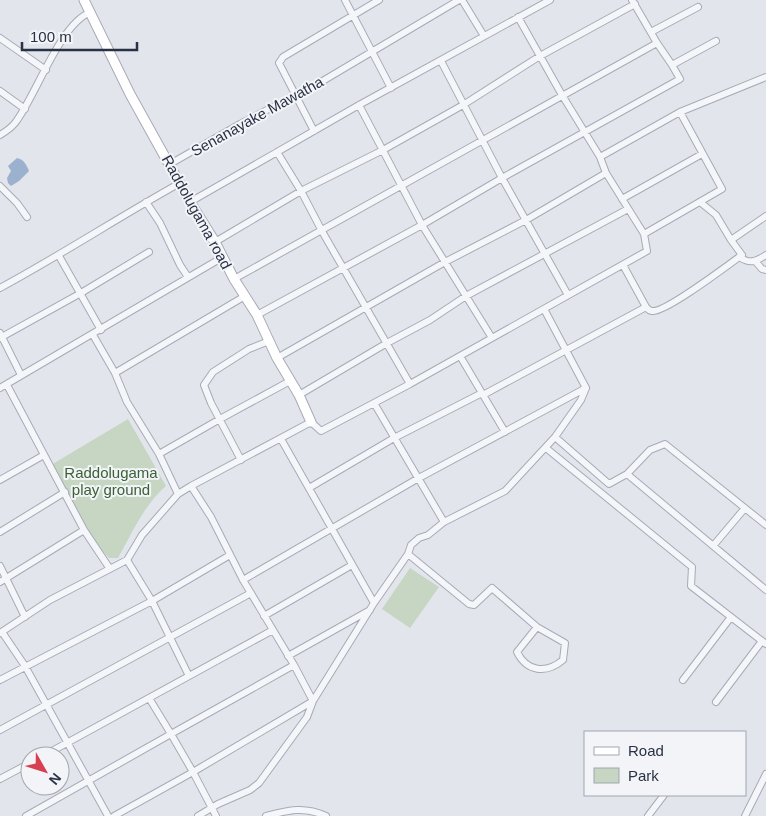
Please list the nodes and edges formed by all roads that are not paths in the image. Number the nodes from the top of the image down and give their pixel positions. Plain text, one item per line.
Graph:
1 (84, 0) edge
2 (345, 0) edge
3 (379, 0) edge
4 (461, 0) edge
5 (550, 0) edge
6 (633, 2) edge
7 (698, 7) dead end
8 (90, 12) junction
9 (352, 15) junction
10 (518, 17) junction
11 (651, 32) junction
12 (484, 36) junction
13 (0, 38) edge
14 (716, 40) dead end
15 (657, 43) junction
16 (372, 50) junction
17 (540, 56) junction
18 (441, 61) junction
19 (672, 65) junction
20 (46, 70) junction
21 (766, 77) edge
22 (391, 88) junction
23 (0, 91) edge
24 (294, 96) junction
25 (562, 96) junction
26 (359, 105) junction
27 (463, 105) junction
28 (25, 109) junction
29 (680, 112) junction
30 (585, 131) junction
31 (314, 132) junction
32 (0, 136) edge
33 (482, 140) junction
34 (383, 150) junction
35 (277, 152) junction
36 (702, 154) junction
37 (600, 157) junction
38 (170, 164) junction
39 (606, 173) junction
40 (502, 178) junction
41 (180, 183) junction
42 (401, 185) junction
43 (0, 186) edge
44 (301, 191) junction
45 (622, 200) junction
46 (146, 202) junction
47 (190, 202) junction
48 (700, 202) junction
49 (628, 209) junction
50 (766, 216) edge
51 (28, 217) dead end
52 (526, 220) junction
53 (422, 226) junction
54 (321, 230) junction
55 (644, 234) junction
56 (732, 240) junction
57 (215, 242) junction
58 (149, 252) dead end
59 (546, 254) junction
60 (766, 255) edge
61 (58, 256) junction
62 (223, 257) junction
63 (739, 257) junction
64 (445, 262) junction
65 (756, 262) junction
66 (623, 265) junction
67 (344, 269) junction
68 (766, 270) edge
69 (188, 277) junction
70 (234, 279) junction
71 (0, 288) edge
72 (81, 293) junction
73 (246, 296) junction
74 (466, 296) junction
75 (568, 296) junction
76 (366, 307) junction
77 (646, 307) junction
78 (544, 309) junction
79 (257, 316) junction
80 (101, 330) junction
81 (93, 335) junction
82 (1, 336) edge
83 (492, 338) junction
84 (269, 341) junction
85 (387, 343) junction
86 (565, 350) junction
87 (460, 356) junction
88 (277, 358) junction
89 (115, 373) junction
90 (21, 375) junction
91 (290, 381) junction
92 (410, 384) junction
93 (7, 385) junction
94 (0, 388) edge
95 (586, 388) junction
96 (483, 394) junction
97 (299, 395) junction
98 (374, 403) junction
99 (220, 418) junction
100 (311, 422) junction
101 (505, 432) junction
102 (555, 437) junction
103 (394, 438) junction
104 (281, 439) junction
105 (546, 448) junction
106 (159, 454) junction
107 (44, 455) junction
108 (241, 460) junction
109 (627, 474) junction
110 (418, 479) junction
111 (0, 480) edge
112 (191, 486) junction
113 (309, 488) junction
114 (65, 492) junction
115 (178, 494) junction
116 (745, 508) junction
117 (444, 522) junction
118 (766, 525) edge
119 (331, 528) junction
120 (84, 530) junction
121 (0, 532) edge
122 (713, 546) junction
123 (408, 554) junction
124 (230, 555) junction
125 (127, 560) junction
126 (352, 565) junction
127 (0, 566) edge
128 (110, 569) junction
129 (7, 578) junction
130 (243, 580) junction
131 (0, 582) edge
132 (766, 590) edge
133 (251, 593) junction
134 (152, 601) junction
135 (372, 606) junction
136 (264, 616) junction
137 (25, 617) junction
138 (731, 617) junction
139 (537, 627) junction
140 (273, 630) junction
141 (1, 633) edge
142 (169, 637) junction
143 (764, 642) edge
144 (288, 656) junction
145 (25, 666) junction
146 (294, 666) junction
147 (189, 676) junction
148 (0, 680) edge
149 (683, 680) dead end
150 (149, 698) junction
151 (313, 701) junction
152 (716, 702) dead end
153 (46, 704) junction
154 (0, 730) edge
155 (171, 734) junction
156 (67, 743) junction
157 (61, 746) edge
158 (20, 769) edge
159 (193, 772) junction
160 (766, 774) edge
161 (0, 780) edge
162 (88, 780) junction
163 (663, 796) edge
164 (212, 808) junction
165 (26, 816) edge
166 (108, 816) edge
167 (114, 816) edge
168 (198, 816) edge
169 (216, 816) edge
170 (266, 816) edge
171 (326, 816) edge
172 (648, 816) edge
173 (745, 816) edge

1 - 8 street, Raddolugama road
2 - 9 street
3 - 9 street
4 - 12 street
4 - 16 street, Senanayake Mawatha
5 - 10 street
6 - 11 street
6 - 17 street
7 - 11 street
8 - 20 street
8 - 38 street, Raddolugama road
9 - 16 street
9 - 24 street
10 - 12 street
10 - 17 street
11 - 15 street
12 - 18 street
13 - 20 street
14 - 19 street
15 - 19 street
15 - 25 street
16 - 22 street
16 - 24 street, Senanayake Mawatha
17 - 25 street
17 - 27 street
18 - 22 street
18 - 27 street
19 - 30 street
20 - 28 street
21 - 29 street
22 - 26 street
23 - 28 street
24 - 31 street
24 - 38 street, Senanayake Mawatha
25 - 30 street
25 - 33 street
26 - 31 street
26 - 34 street
27 - 33 street
27 - 34 street
28 - 32 street
29 - 36 street
29 - 37 street
30 - 37 street
30 - 40 street
31 - 35 street
33 - 40 street
33 - 42 street
34 - 42 street
34 - 44 street
35 - 44 street
35 - 47 street
36 - 45 street
36 - 48 street
37 - 39 street
38 - 41 street, Raddolugama road
39 - 45 street
39 - 52 street
40 - 52 street
40 - 53 street
41 - 46 street
41 - 47 street, Raddolugama road
42 - 53 street
42 - 54 street
43 - 51 street
44 - 54 street
44 - 57 street
45 - 49 street
46 - 61 street
46 - 69 street
47 - 57 street, Raddolugama road
48 - 55 street
48 - 56 street
49 - 55 street
49 - 59 street
50 - 56 street
52 - 59 street
52 - 64 street
53 - 64 street
53 - 67 street
54 - 67 street
54 - 70 street
55 - 66 street
56 - 63 street
57 - 62 street, Raddolugama road
58 - 72 street
59 - 74 street
59 - 75 street
60 - 65 street
61 - 71 street
61 - 72 street
62 - 69 street
62 - 70 street, Raddolugama road
63 - 65 street
63 - 77 street
64 - 74 street
64 - 76 street
65 - 68 street
66 - 75 street
66 - 77 street
67 - 76 street
67 - 79 street
69 - 80 street
70 - 73 street, Raddolugama road
72 - 80 street
72 - 82 street
73 - 79 street, Raddolugama road
73 - 89 street
74 - 83 street
74 - 85 street
75 - 78 street
76 - 85 street
76 - 88 street
77 - 86 street
78 - 83 street
78 - 86 street
79 - 84 street, Raddolugama road
80 - 81 street
81 - 89 street
81 - 90 street
82 - 90 street
83 - 87 street
84 - 88 street, Raddolugama road
84 - 99 street
85 - 92 street
85 - 97 street
86 - 95 street
86 - 96 street
87 - 92 street
87 - 96 street
88 - 91 street, Raddolugama road
89 - 106 street
90 - 93 street
91 - 97 street, Raddolugama road
91 - 99 street
92 - 98 street
93 - 94 street
93 - 107 street
95 - 101 street
95 - 102 street
96 - 101 street
96 - 103 street
97 - 100 street, Raddolugama road
98 - 100 street
98 - 103 street
99 - 106 street
99 - 108 street
100 - 104 street
101 - 110 street
102 - 105 street
102 - 109 street
103 - 110 street
103 - 113 street
104 - 108 street
104 - 113 street
105 - 117 street
105 - 138 street
106 - 115 street
107 - 111 street
107 - 114 street
108 - 112 street
109 - 116 street
109 - 122 street
110 - 117 street
110 - 119 street
112 - 115 street
112 - 124 street
113 - 119 street
114 - 120 street
114 - 121 street
115 - 125 street
116 - 118 street
116 - 122 street
117 - 123 street
119 - 126 street
119 - 130 street
120 - 128 street
120 - 129 street
122 - 132 street
123 - 135 street
123 - 139 street
124 - 130 street
124 - 134 street
125 - 128 street
125 - 134 street
126 - 135 street
126 - 136 street
127 - 129 street
128 - 137 street
129 - 131 street
129 - 137 street
130 - 133 street
133 - 136 street
133 - 142 street
134 - 142 street
134 - 145 street
135 - 144 street
135 - 151 street
136 - 140 street
137 - 141 street
138 - 143 street
138 - 149 street
139 - 139 street
140 - 144 street
140 - 147 street
141 - 145 street
142 - 147 street
142 - 153 street
143 - 152 street
144 - 146 street
145 - 148 street
145 - 153 street
146 - 151 street
146 - 155 street
147 - 150 street
150 - 155 street
150 - 156 street
151 - 159 street
151 - 164 street
153 - 154 street
153 - 156 street
155 - 159 street
155 - 162 street
156 - 157 street
156 - 162 street
158 - 161 street
159 - 164 street
159 - 167 street
160 - 173 street
162 - 165 street
162 - 166 street
163 - 172 street
164 - 168 street
164 - 169 street
170 - 171 street

